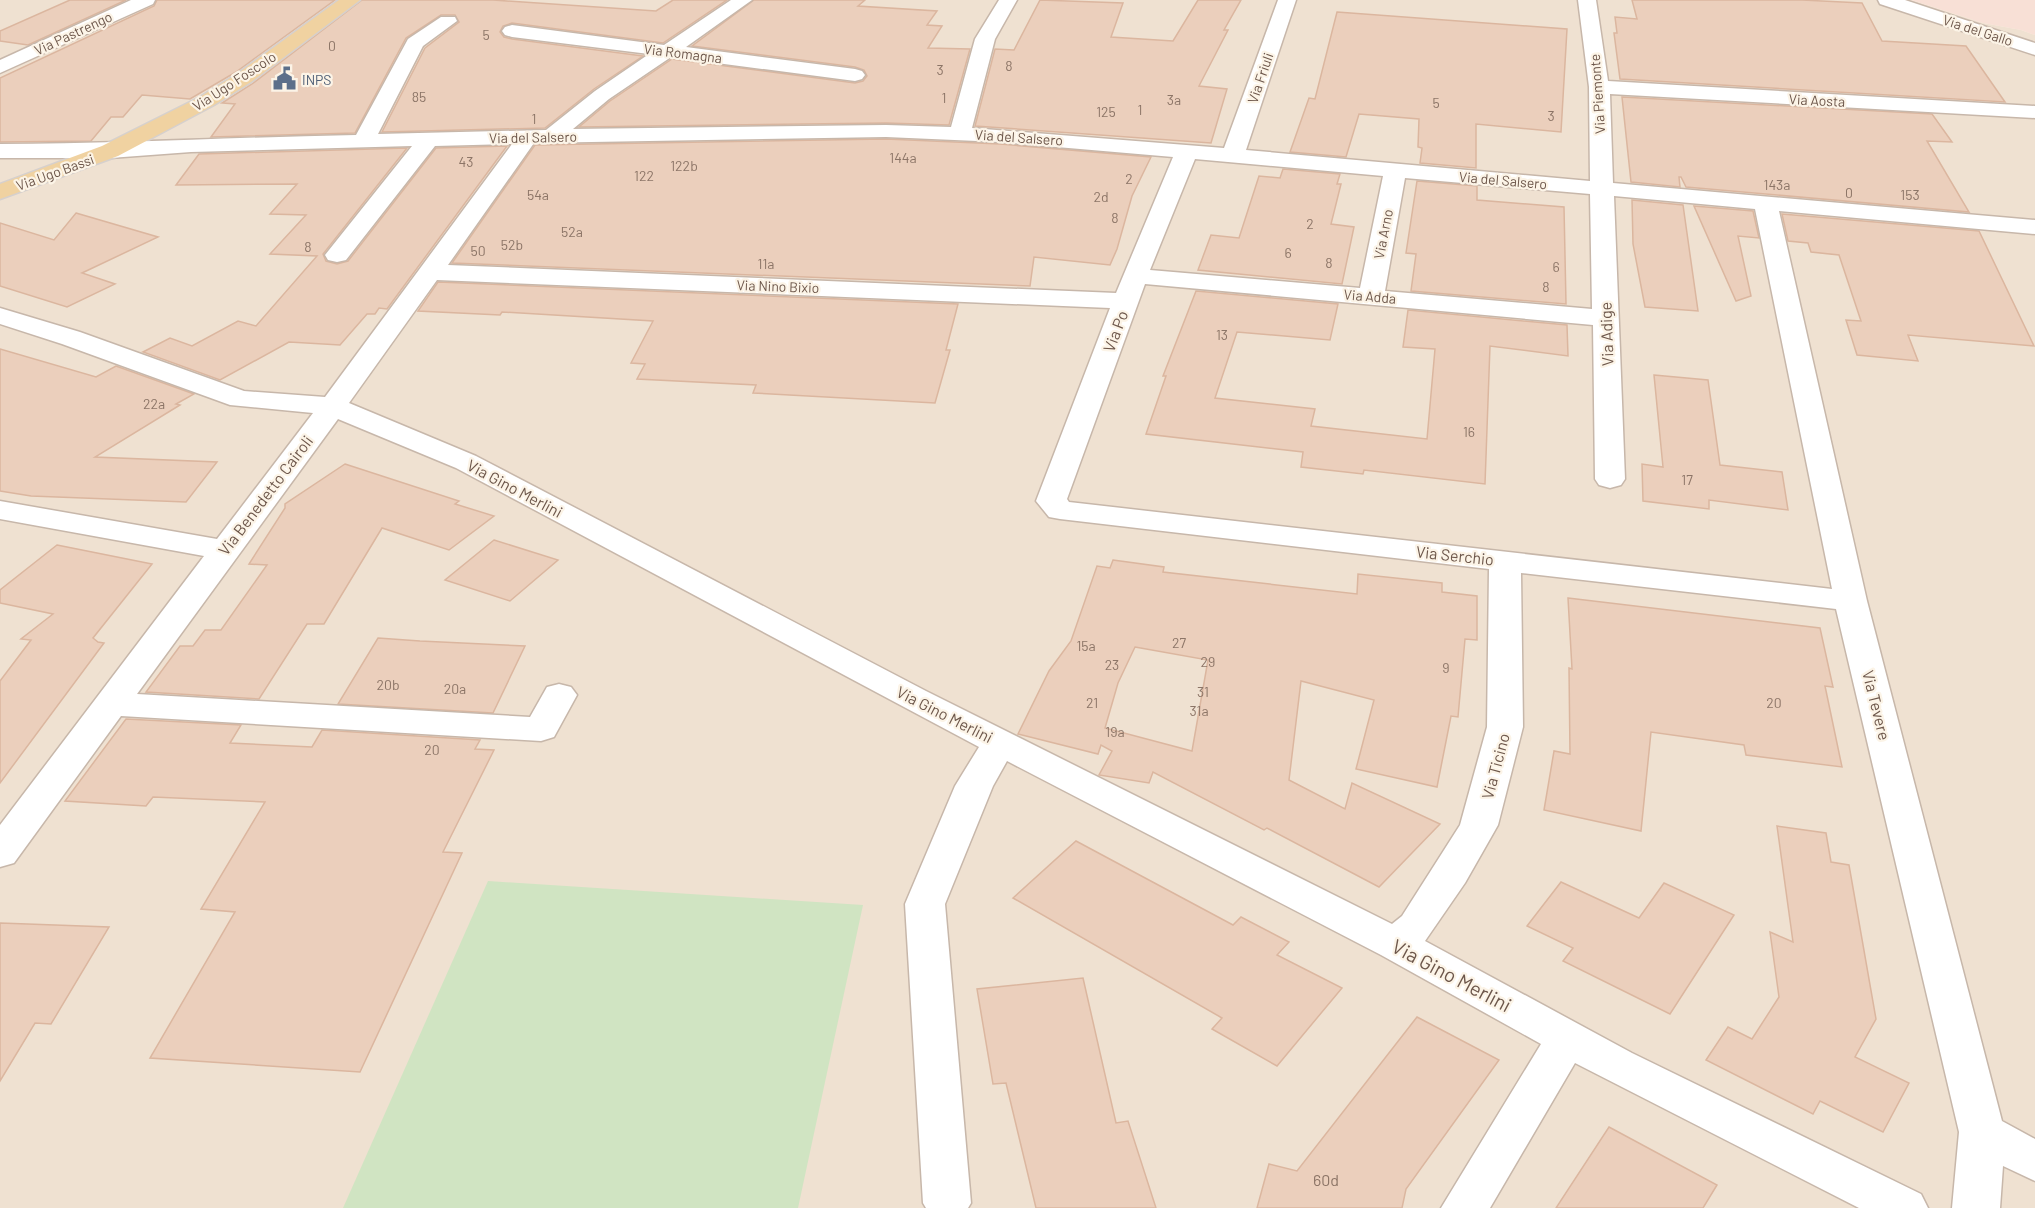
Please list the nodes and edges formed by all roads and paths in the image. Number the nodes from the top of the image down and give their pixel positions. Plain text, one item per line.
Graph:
1 (146, 0) edge
2 (351, 0) edge
3 (743, 0) edge
4 (1008, 0) edge
5 (1287, 0) edge
6 (1587, 0) edge
7 (1887, 0) edge
8 (448, 21) dead end
9 (512, 31) dead end
10 (2035, 50) edge
11 (670, 51) junction
12 (0, 67) edge
13 (855, 75) dead end
14 (1599, 87) junction
15 (2035, 112) edge
16 (960, 134) junction
17 (540, 136) junction
18 (429, 140) junction
19 (363, 141) junction
20 (0, 150) edge
21 (110, 151) junction
22 (1187, 151) junction
23 (1233, 155) junction
24 (1395, 171) junction
25 (1601, 188) junction
26 (0, 192) edge
27 (1765, 202) junction
28 (2035, 227) edge
29 (337, 255) dead end
30 (430, 272) junction
31 (1131, 288) junction
32 (1371, 296) junction
33 (0, 316) edge
34 (1605, 318) junction
35 (332, 406) junction
36 (1610, 479) dead end
37 (0, 510) edge
38 (1060, 510) joint
39 (224, 550) junction
40 (1506, 561) junction
41 (1851, 601) junction
42 (559, 695) dead end
43 (110, 704) junction
44 (1000, 742) junction
45 (0, 853) edge
46 (1396, 944) junction
47 (1568, 1038) junction
48 (1982, 1132) junction
49 (2035, 1162) edge
50 (947, 1203) dead end
51 (1465, 1208) edge
52 (1904, 1208) edge
53 (1976, 1208) edge

1 - 12 street, Via Pastrengo
2 - 21 main road, Via Ugo Foscolo
3 - 11 street, Via Benedetto Cairoli
4 - 16 street
5 - 23 street, Via Friuli
6 - 14 street, Via Piemonte
7 - 10 street, Via del Gallo
8 - 19 street
9 - 11 street, Via Romagna
11 - 13 street, Via Romagna
11 - 17 street, Via Benedetto Cairoli
14 - 15 street, Via Aosta
14 - 25 street, Via Piemonte
16 - 17 street, Via del Salsero
16 - 22 street, Via del Salsero
17 - 18 street, Via del Salsero
17 - 30 street, Via Benedetto Cairoli
18 - 19 street, Via del Salsero
18 - 29 street
19 - 21 street, Via del Salsero
20 - 21 street, Via del Salsero
21 - 26 main road, Via Ugo Bassi
22 - 23 street, Via del Salsero
22 - 31 street, Via Po
23 - 24 street, Via del Salsero
24 - 25 street, Via del Salsero
24 - 32 street, Via Arno
25 - 27 street, Via del Salsero
25 - 34 street, Via Adige
27 - 28 street, Via del Salsero
27 - 41 street, Via Tevere
30 - 31 street, Via Nino Bixio
30 - 35 street, Via Benedetto Cairoli
31 - 32 street, Via Adda
31 - 38 street, Via Po
32 - 34 street, Via Adda
33 - 35 street, Via Gino Merlini
34 - 36 street, Via Adige
35 - 39 street, Via Benedetto Cairoli
35 - 44 street, Via Gino Merlini
37 - 39 street
38 - 40 street, Via Serchio
39 - 43 street, Via Benedetto Cairoli
40 - 41 street, Via Serchio
40 - 46 street, Via Ticino
41 - 48 street, Via Tevere
42 - 43 street
43 - 45 street, Via Benedetto Cairoli
44 - 46 street, Via Gino Merlini
44 - 50 street, Via Gino Merlini
46 - 47 street, Via Gino Merlini
47 - 51 street
47 - 52 street, Via Gino Merlini
48 - 49 street
48 - 53 street, Via Tevere

